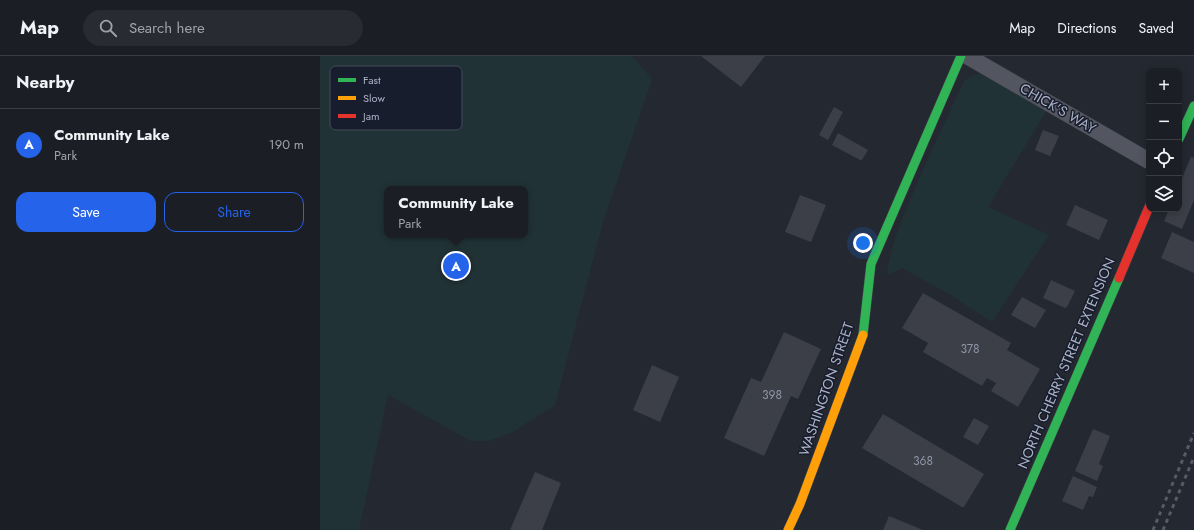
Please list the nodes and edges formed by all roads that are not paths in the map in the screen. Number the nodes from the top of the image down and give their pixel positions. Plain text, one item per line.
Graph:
1 (961, 56) edge
2 (967, 56) edge
3 (1194, 106) edge
4 (1182, 132) edge
5 (1146, 159) edge
6 (1147, 212) edge
7 (788, 530) edge
8 (1010, 530) edge

1 - 7 street, WASHINGTON STREET
2 - 5 street, CHICK'S WAY
3 - 4 street
6 - 8 street, NORTH CHERRY STREET EXTENSION

